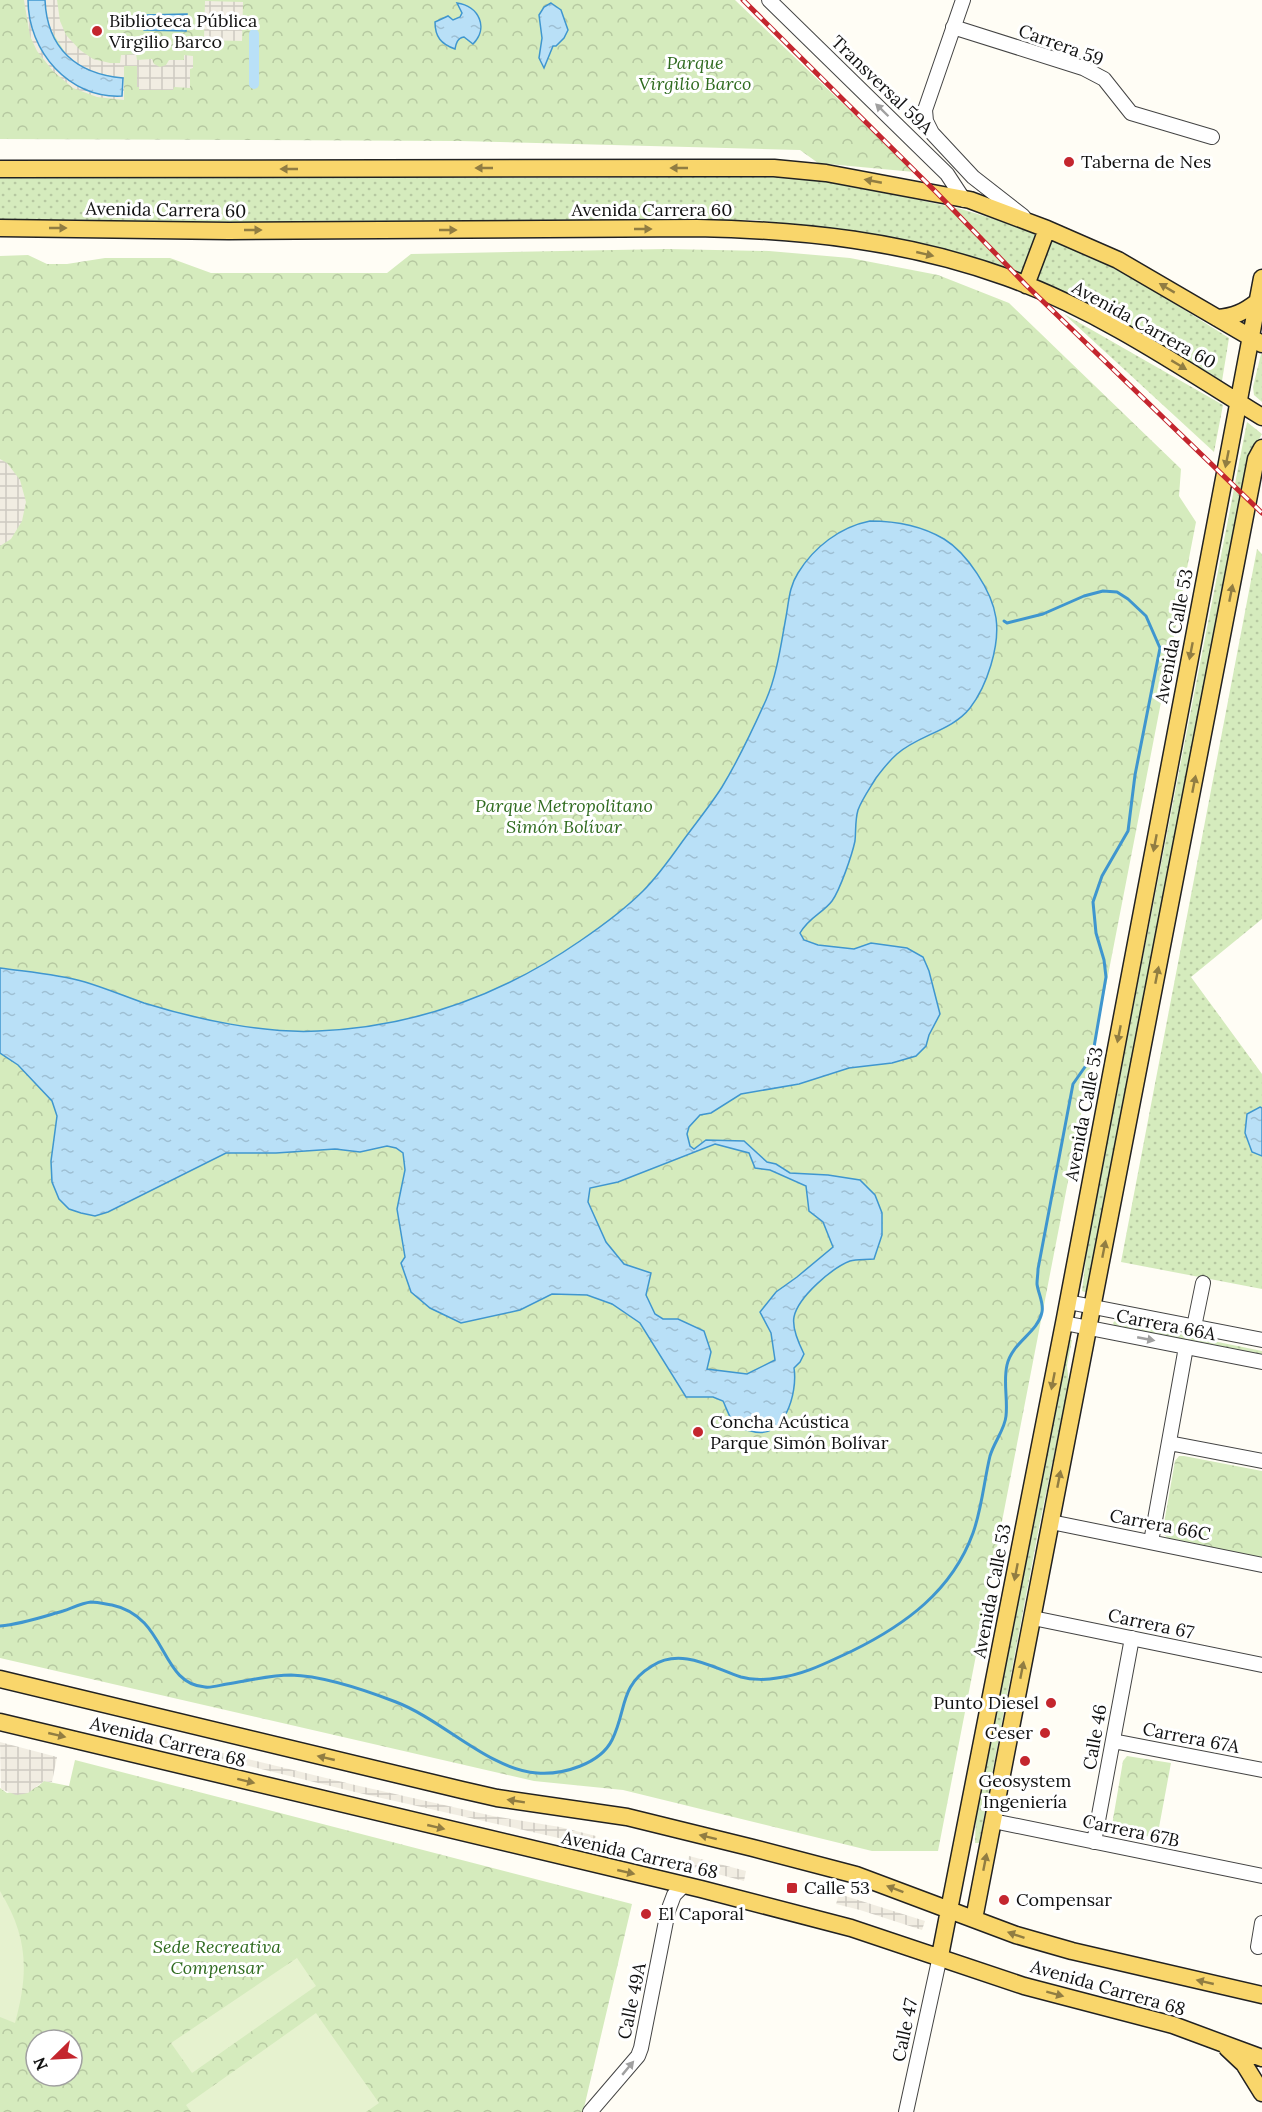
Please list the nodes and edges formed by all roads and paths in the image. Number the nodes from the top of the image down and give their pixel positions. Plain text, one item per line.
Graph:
1 (769, 0) edge
2 (963, 0) edge
3 (953, 27) junction
4 (1212, 137) dead end
5 (0, 169) edge
6 (973, 177) junction
7 (967, 200) junction
8 (1039, 226) junction
9 (0, 228) edge
10 (1262, 278) edge
11 (1026, 285) junction
12 (1257, 302) junction
13 (1217, 318) junction
14 (1256, 341) edge
15 (1238, 402) junction
16 (1262, 417) edge
17 (1262, 448) edge
18 (1203, 1283) dead end
19 (1068, 1302) junction
20 (1093, 1307) junction
21 (1064, 1323) junction
22 (1194, 1327) junction
23 (1089, 1328) junction
24 (1262, 1340) edge
25 (1186, 1347) junction
26 (1262, 1362) edge
27 (1169, 1443) junction
28 (1262, 1461) edge
29 (1051, 1522) junction
30 (1151, 1542) junction
31 (1262, 1564) edge
32 (1033, 1618) junction
33 (1132, 1638) junction
34 (1262, 1665) edge
35 (0, 1679) edge
36 (0, 1722) edge
37 (1113, 1741) junction
38 (1262, 1770) edge
39 (993, 1821) junction
40 (1094, 1842) junction
41 (1262, 1876) edge
42 (684, 1885) junction
43 (950, 1910) junction
44 (974, 1919) junction
45 (1262, 1923) edge
46 (1258, 1947) dead end
47 (940, 1956) junction
48 (1262, 1995) edge
49 (1221, 2043) junction
50 (1262, 2058) edge
51 (1262, 2093) edge
52 (590, 2112) edge
53 (906, 2112) edge

7 -> 1 street, Transversal 59A
2 - 3 street
3 - 4 street, Carrera 59
3 - 6 street, Transversal 59A
7 -> 5 main road
6 - 7 street
6 - 8 street, Transversal 59A
7 - 8 main road
8 - 11 main road
13 -> 8 main road
9 -> 11 main road, Avenida Carrera 60
10 - 12 main road, Avenida Calle 53
11 -> 15 main road, Avenida Carrera 60
12 - 13 main road
12 - 14 main road, Avenida Calle 53
13 - 14 main road
14 - 15 main road, Avenida Calle 53
15 - 16 main road, Avenida Carrera 60
15 -> 19 main road, Avenida Calle 53
20 -> 17 main road
18 - 22 street
19 - 20 street, Carrera 66A
19 - 21 main road, Avenida Calle 53
20 - 22 street, Carrera 66A
20 - 23 main road
21 - 23 street, Carrera 66A
21 -> 43 main road, Avenida Calle 53
22 - 24 street, Carrera 66A
23 -> 25 street, Carrera 66A
29 -> 23 main road
25 - 26 street, Carrera 66A
25 - 27 street
27 - 28 street
27 - 30 street
29 - 30 street, Carrera 66C
29 - 32 main road
30 - 31 street, Carrera 66C
32 - 33 street, Carrera 67
39 -> 32 main road
33 - 34 street, Carrera 67
33 - 37 street, Calle 46
43 -> 35 main road, Avenida Carrera 68
36 -> 42 main road, Avenida Carrera 68
37 - 38 street, Carrera 67A
37 - 40 street, Calle 46
39 - 40 street, Carrera 67B
44 -> 39 main road
40 - 41 street, Carrera 67B
42 - 47 main road, Avenida Carrera 68
52 -> 42 street, Calle 49A
43 - 44 main road, Avenida Carrera 68
43 - 47 main road, Avenida Calle 53
48 -> 44 main road, Avenida Carrera 68
45 - 46 street
47 -> 49 main road, Avenida Carrera 68
47 - 53 street, Calle 47
49 - 50 main road, Avenida Carrera 68
49 - 51 main road

